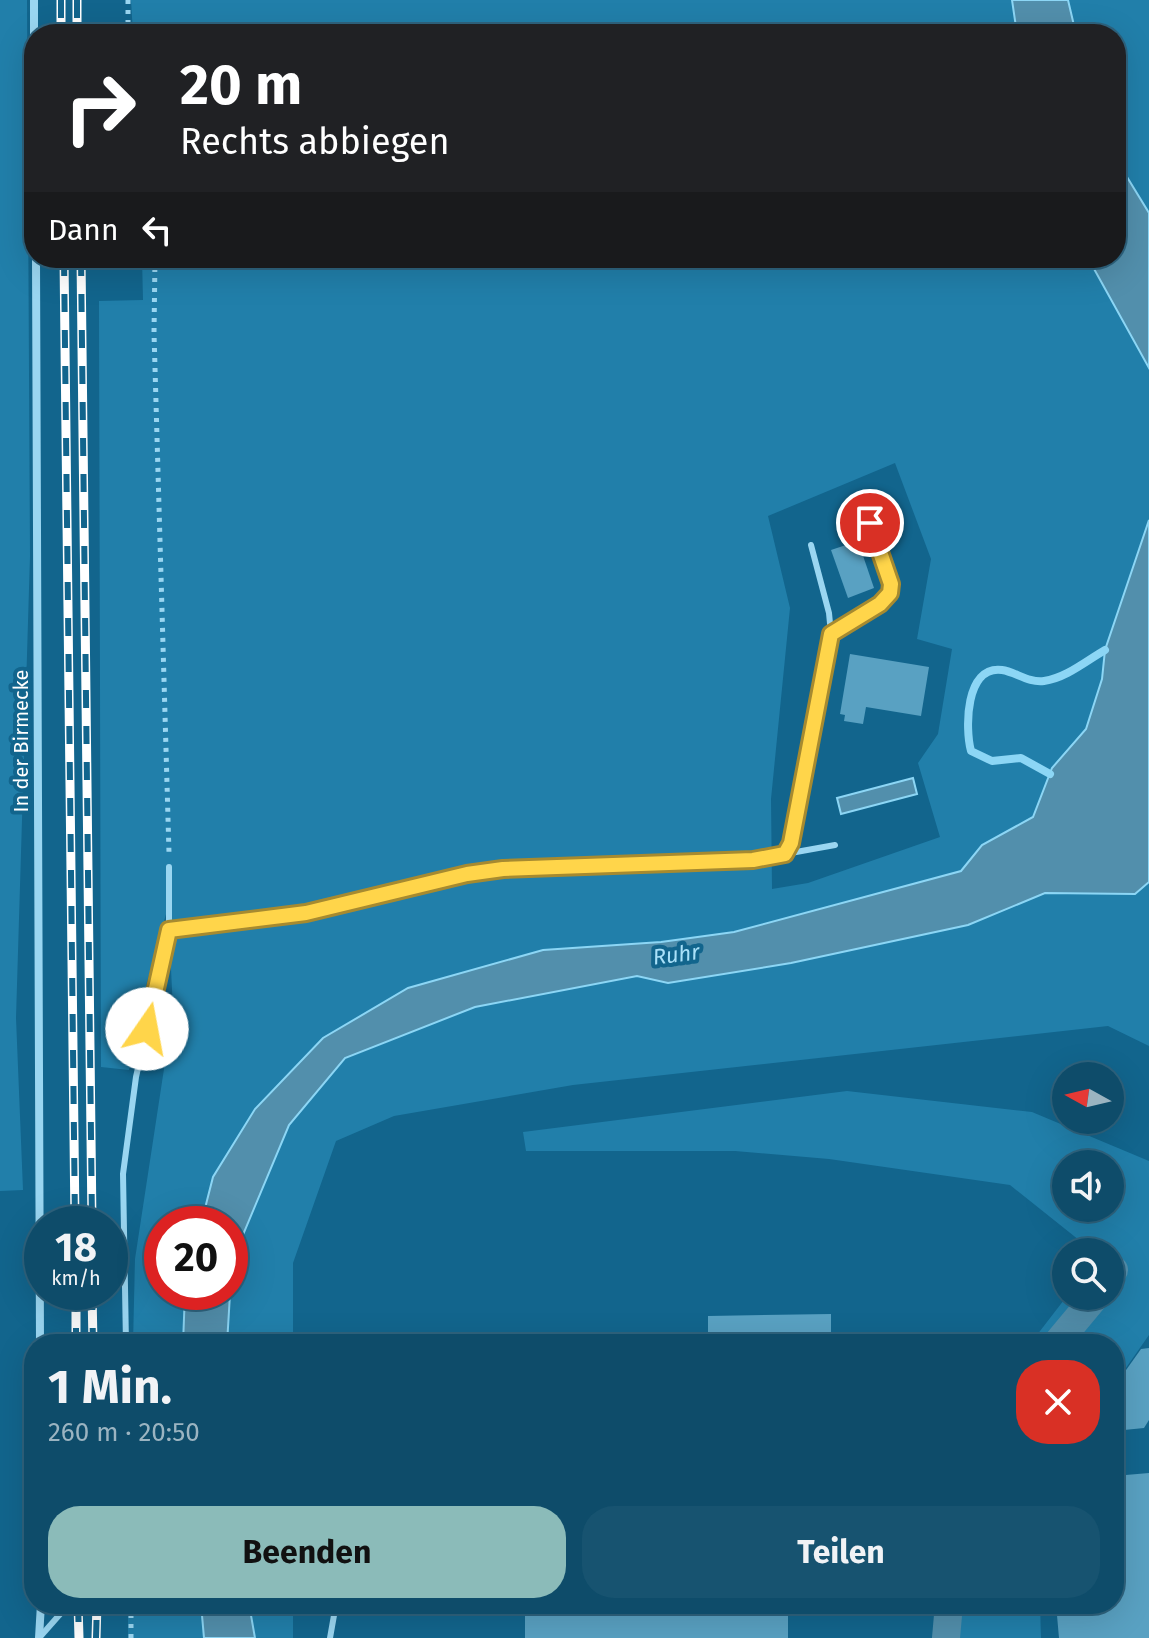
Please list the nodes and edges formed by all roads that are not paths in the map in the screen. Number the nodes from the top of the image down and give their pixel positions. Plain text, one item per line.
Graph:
1 (34, 0) edge
2 (34, 24) edge
3 (36, 268) edge
4 (870, 523) dead end
5 (811, 545) dead end
6 (831, 634) junction
7 (835, 845) dead end
8 (785, 854) junction
9 (169, 867) road end
10 (169, 930) junction
11 (40, 1334) edge
12 (126, 1334) edge
13 (40, 1614) edge
14 (60, 1614) edge
15 (334, 1614) edge
16 (39, 1638) edge
17 (330, 1638) edge

1 - 2 street
3 - 11 street, In der Birmecke
4 - 6 lane
5 - 6 lane
6 - 8 lane
7 - 8 lane
8 - 10 lane
9 - 10 lane
10 - 12 lane
13 - 16 street
14 - 16 lane
15 - 17 lane

